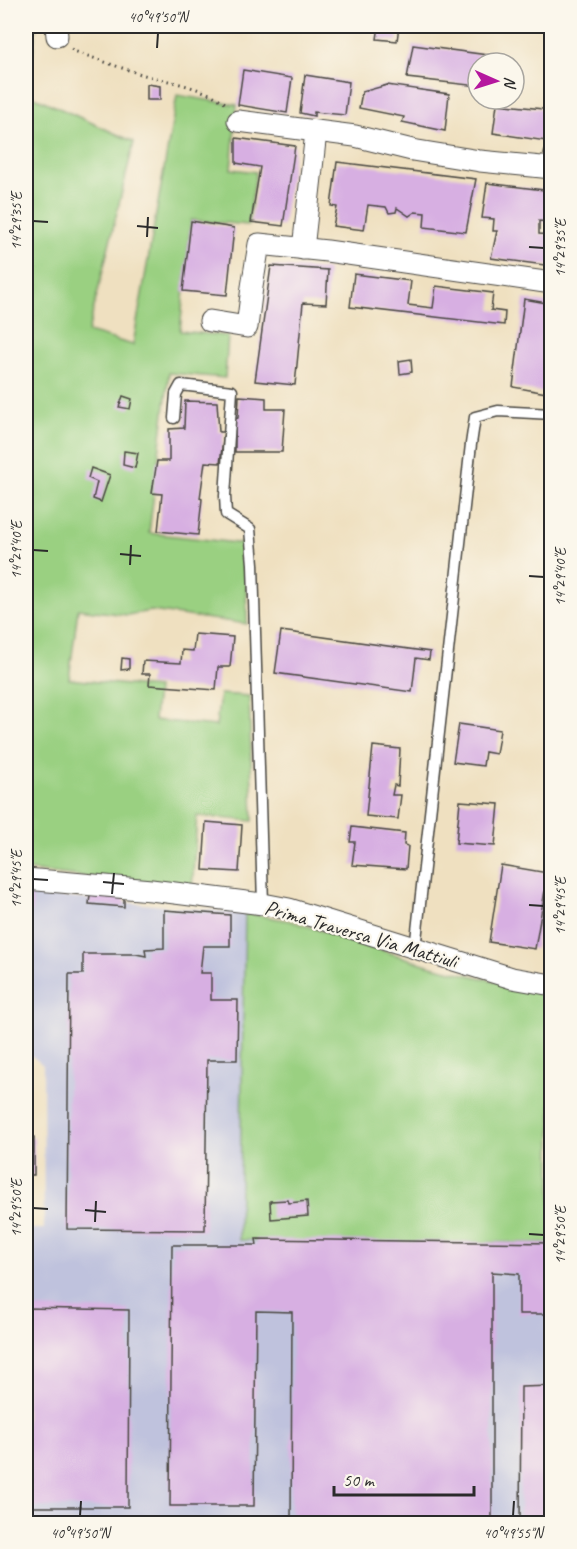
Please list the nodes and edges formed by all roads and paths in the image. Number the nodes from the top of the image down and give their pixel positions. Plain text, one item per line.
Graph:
1 (56, 31) edge
2 (238, 121) joint
3 (316, 132) junction
4 (552, 168) edge
5 (303, 249) junction
6 (552, 283) edge
7 (210, 321) dead end
8 (552, 414) edge
9 (174, 418) dead end
10 (26, 879) edge
11 (263, 904) junction
12 (415, 948) junction
13 (552, 985) edge

1 - 2 path
2 - 3 street
3 - 4 street
3 - 5 street
5 - 6 street
5 - 7 street
8 - 12 lane
9 - 11 lane
10 - 11 street, Prima Traversa Via Mattiuli
11 - 12 street, Prima Traversa Via Mattiuli
12 - 13 street, Prima Traversa Via Mattiuli

